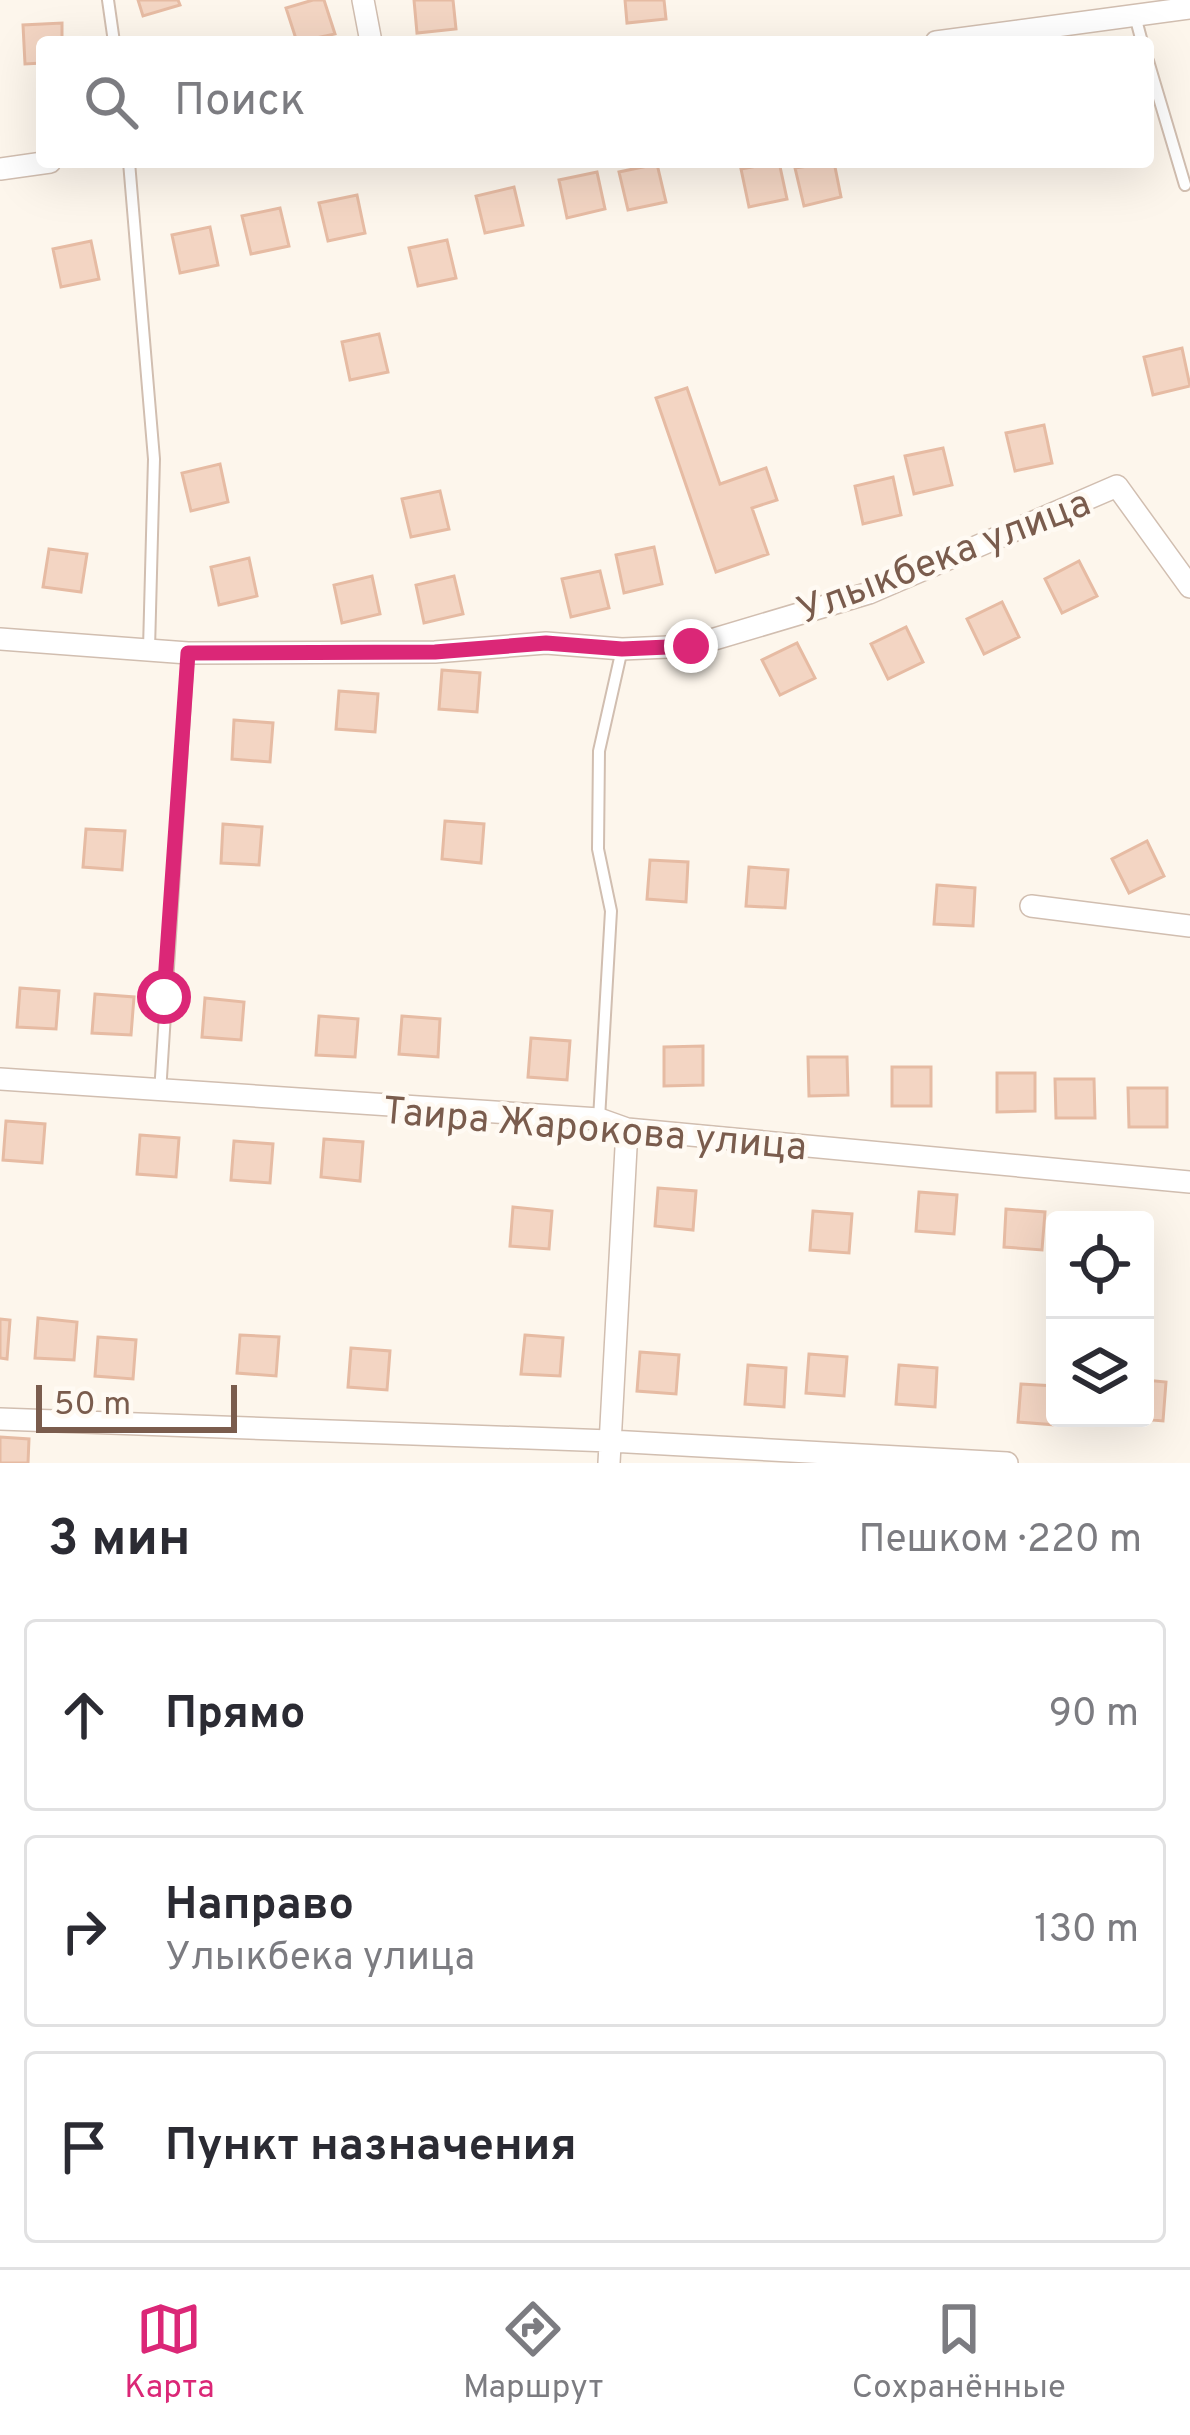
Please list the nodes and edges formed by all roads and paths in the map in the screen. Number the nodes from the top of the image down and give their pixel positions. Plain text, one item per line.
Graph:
1 (108, 0) edge
2 (363, 0) edge
3 (1190, 8) edge
4 (1134, 15) junction
5 (113, 36) edge
6 (370, 36) edge
7 (981, 36) edge
8 (1140, 36) edge
9 (1154, 81) edge
10 (36, 164) edge
11 (130, 168) edge
12 (0, 169) edge
13 (1185, 185) dead end
14 (1190, 587) edge
15 (0, 639) edge
16 (622, 649) junction
17 (149, 651) junction
18 (188, 653) junction
19 (1031, 906) dead end
20 (1190, 926) edge
21 (0, 1079) edge
22 (160, 1093) junction
23 (599, 1119) junction
24 (627, 1129) junction
25 (1190, 1182) edge
26 (0, 1419) edge
27 (609, 1452) edge
28 (1007, 1463) edge

1 - 5 lane
2 - 6 street
3 - 4 street
4 - 7 street
4 - 8 lane
9 - 13 lane
10 - 12 street
11 - 17 lane
14 - 16 street, Улыкбека улица
15 - 17 street, Улыкбека улица
16 - 18 street, Улыкбека улица
16 - 23 lane
17 - 18 street, Улыкбека улица
18 - 22 lane
19 - 20 street
21 - 22 street, Таира Жарокова улица
22 - 23 street, Таира Жарокова улица
23 - 24 street, Таира Жарокова улица
24 - 25 street, Таира Жарокова улица
24 - 27 street
26 - 27 street
27 - 28 street

